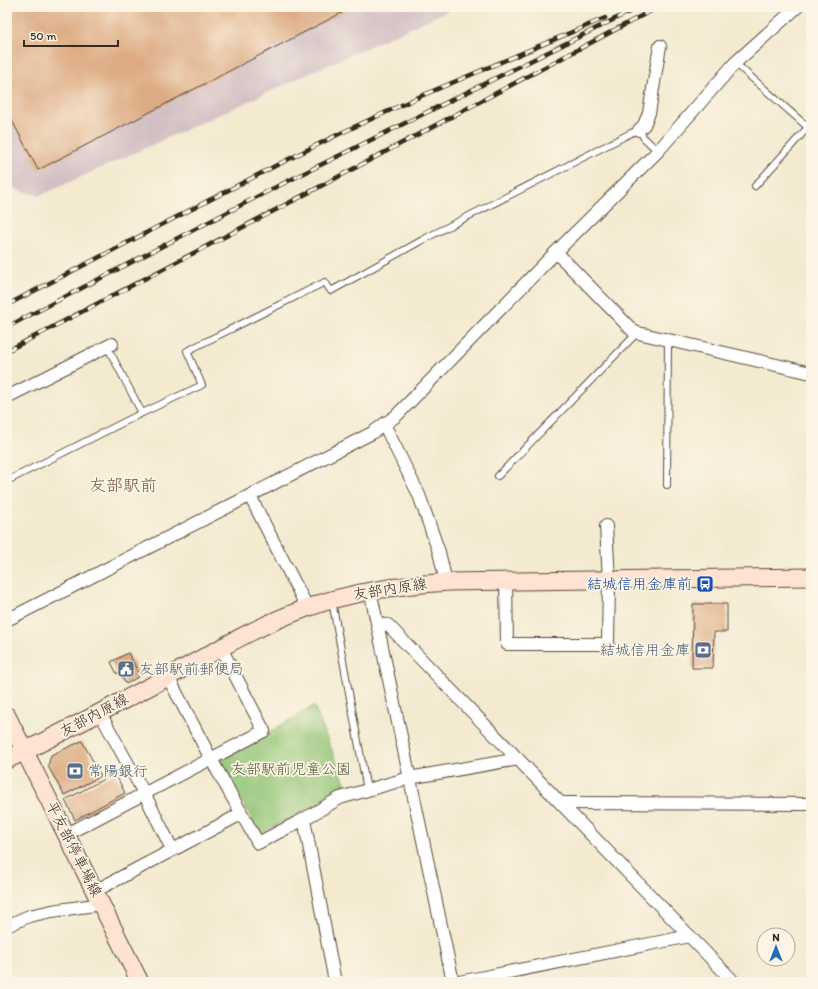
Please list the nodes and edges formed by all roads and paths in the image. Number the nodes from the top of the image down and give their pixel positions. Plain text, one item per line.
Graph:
1 (797, 7) edge
2 (660, 46) dead end
3 (734, 63) junction
4 (810, 127) edge
5 (639, 130) junction
6 (658, 151) junction
7 (755, 186) dead end
8 (556, 252) junction
9 (638, 332) junction
10 (668, 340) junction
11 (109, 345) joint
12 (811, 373) edge
13 (7, 396) edge
14 (142, 413) junction
15 (384, 424) junction
16 (498, 476) dead end
17 (7, 481) edge
18 (667, 485) dead end
19 (250, 496) junction
20 (606, 526) dead end
21 (811, 577) edge
22 (609, 580) junction
23 (506, 581) junction
24 (446, 582) junction
25 (370, 590) junction
26 (332, 600) junction
27 (307, 607) junction
28 (7, 620) edge
29 (378, 624) junction
30 (221, 648) junction
31 (168, 677) junction
32 (100, 713) junction
33 (7, 716) edge
34 (25, 751) junction
35 (211, 759) junction
36 (518, 759) junction
37 (7, 760) edge
38 (409, 778) junction
39 (366, 790) junction
40 (144, 793) junction
41 (560, 803) junction
42 (811, 804) edge
43 (241, 814) junction
44 (304, 819) junction
45 (67, 834) junction
46 (172, 849) junction
47 (98, 897) junction
48 (7, 926) edge
49 (690, 936) junction
50 (140, 982) edge
51 (335, 982) edge
52 (453, 982) edge
53 (459, 982) edge
54 (734, 982) edge

1 - 3 street
2 - 5 street
3 - 4 lane
3 - 6 street
4 - 7 lane
5 - 6 lane
5 - 14 lane
6 - 8 street
8 - 9 street
8 - 15 street
9 - 10 street
9 - 16 lane
10 - 12 street
10 - 18 lane
11 - 13 street
11 - 14 lane
14 - 17 lane
15 - 19 street
15 - 24 street
19 - 27 street
19 - 28 street
20 - 22 street
21 - 22 main road, 友部内原線
22 - 23 main road, 友部内原線
22 - 23 street
23 - 24 main road, 友部内原線
24 - 25 main road, 友部内原線
25 - 26 main road, 友部内原線
25 - 29 street
26 - 27 main road, 友部内原線
26 - 39 lane
27 - 30 main road, 友部内原線
29 - 36 street
29 - 38 street
30 - 31 main road, 友部内原線
30 - 35 street
31 - 32 main road, 友部内原線
31 - 35 street
32 - 34 main road, 友部内原線
32 - 40 street
33 - 34 main road, 平友部停車場線
34 - 37 main road, 友部内原線
34 - 45 main road, 平友部停車場線
35 - 40 street
35 - 43 street
36 - 38 street
36 - 41 street
38 - 39 street
38 - 52 street
39 - 44 street
40 - 45 street
40 - 46 street
41 - 42 street
41 - 49 street
43 - 44 street
43 - 46 street
44 - 51 street
45 - 47 main road, 平友部停車場線
46 - 47 street
47 - 48 street
47 - 50 main road, 平友部停車場線
49 - 53 street
49 - 54 street

